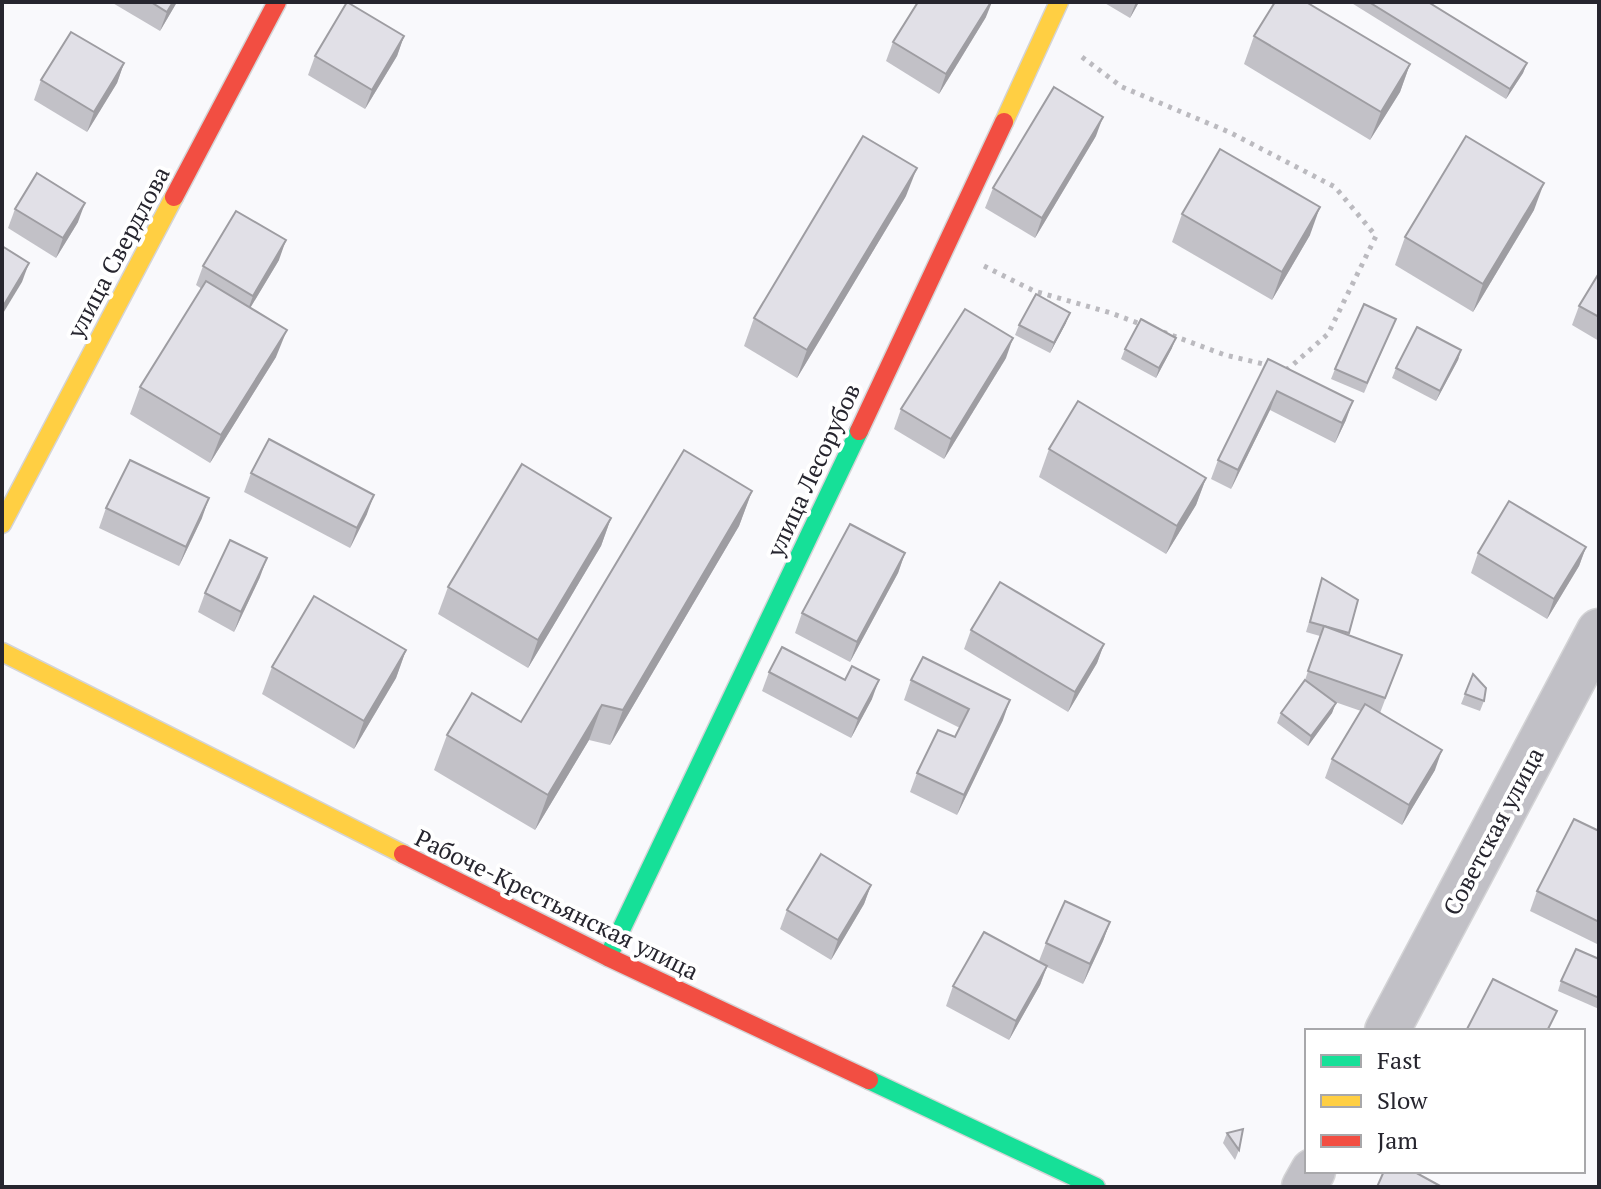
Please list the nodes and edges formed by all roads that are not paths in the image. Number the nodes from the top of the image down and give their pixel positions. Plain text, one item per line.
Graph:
1 (277, 2) edge
2 (1059, 2) edge
3 (2, 524) edge
4 (1599, 631) edge
5 (2, 652) edge
6 (608, 957) junction
7 (1388, 1029) edge
8 (1096, 1187) edge

1 - 3 street, улица Свердлова
2 - 6 street, улица Лесорубов
4 - 7 street, Советская улица
5 - 6 street, Рабоче-Крестьянская улица
6 - 8 street, Рабоче-Крестьянская улица

